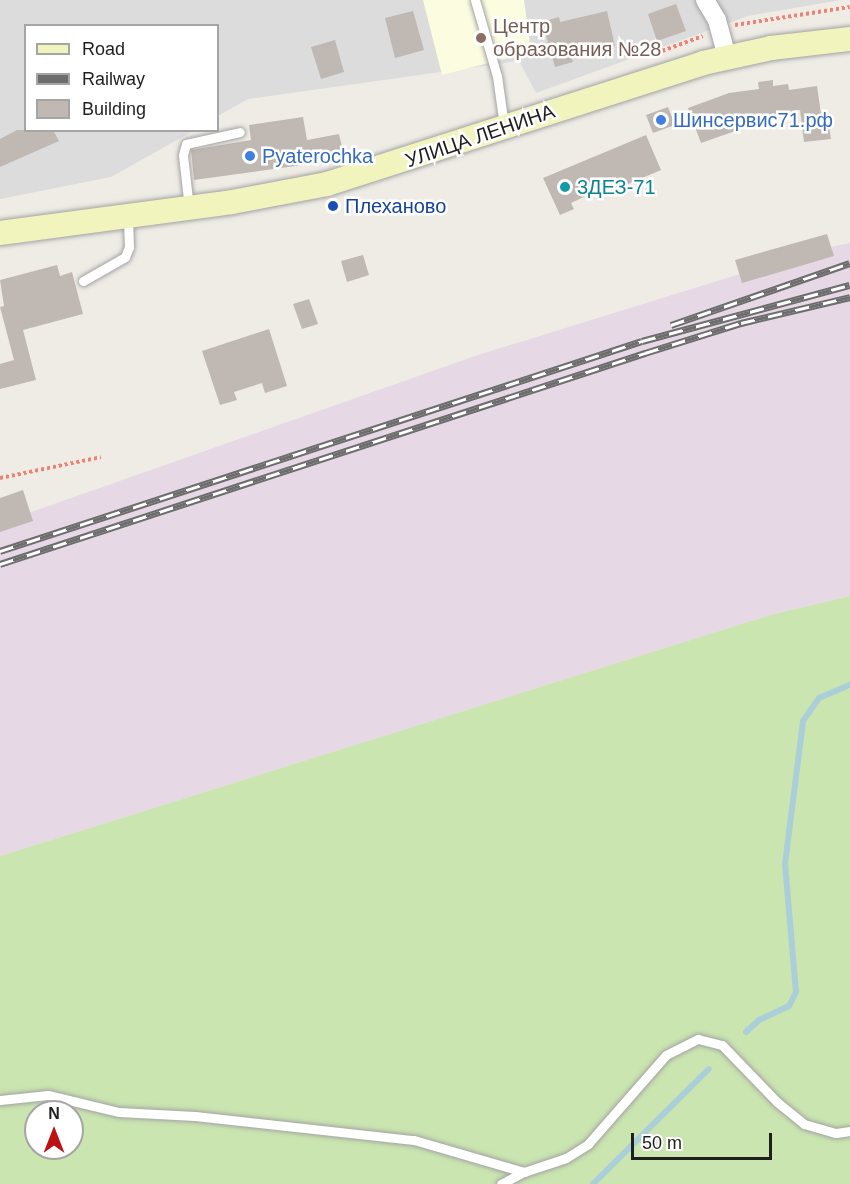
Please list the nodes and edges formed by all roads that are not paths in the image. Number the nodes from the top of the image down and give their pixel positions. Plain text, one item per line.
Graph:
1 (475, 0) edge
2 (705, 0) edge
3 (850, 39) edge
4 (727, 58) junction
5 (505, 128) junction
6 (240, 132) dead end
7 (189, 208) junction
8 (128, 215) junction
9 (0, 233) edge
10 (83, 281) dead end
11 (0, 1100) edge
12 (850, 1131) edge
13 (524, 1172) junction
14 (501, 1184) edge

1 - 5 lane
2 - 4 street
3 - 4 main road, УЛИЦА ЛЕНИНА
4 - 5 main road, УЛИЦА ЛЕНИНА
5 - 7 main road, УЛИЦА ЛЕНИНА
6 - 7 lane
7 - 8 main road, УЛИЦА ЛЕНИНА
8 - 9 main road, УЛИЦА ЛЕНИНА
8 - 10 lane
11 - 13 lane
12 - 13 lane
13 - 14 lane

